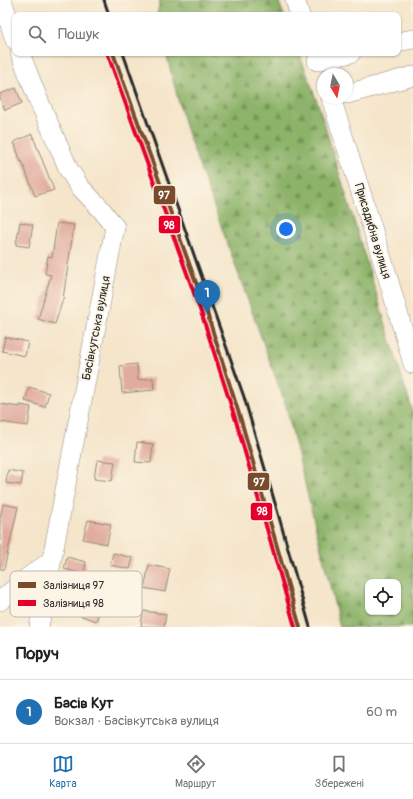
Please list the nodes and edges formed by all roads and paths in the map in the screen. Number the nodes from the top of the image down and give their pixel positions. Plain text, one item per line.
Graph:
1 (2, 0) edge
2 (295, 0) edge
3 (299, 12) edge
4 (12, 32) edge
5 (413, 39) edge
6 (401, 41) edge
7 (21, 56) edge
8 (340, 56) edge
9 (318, 63) edge
10 (413, 76) edge
11 (353, 92) edge
12 (334, 104) edge
13 (413, 364) edge
14 (52, 560) junction
15 (37, 571) edge
16 (50, 571) edge
17 (10, 592) edge
18 (0, 601) edge
19 (41, 617) edge
20 (39, 627) edge

1 - 4 street
2 - 3 street
5 - 6 street
7 - 14 street, Басівкутська вулиця
8 - 9 street
10 - 11 street
12 - 13 street, Присадибна вулиця
14 - 15 street
14 - 16 street, Басівкутська вулиця
17 - 18 street
19 - 20 street, Басівкутська вулиця

